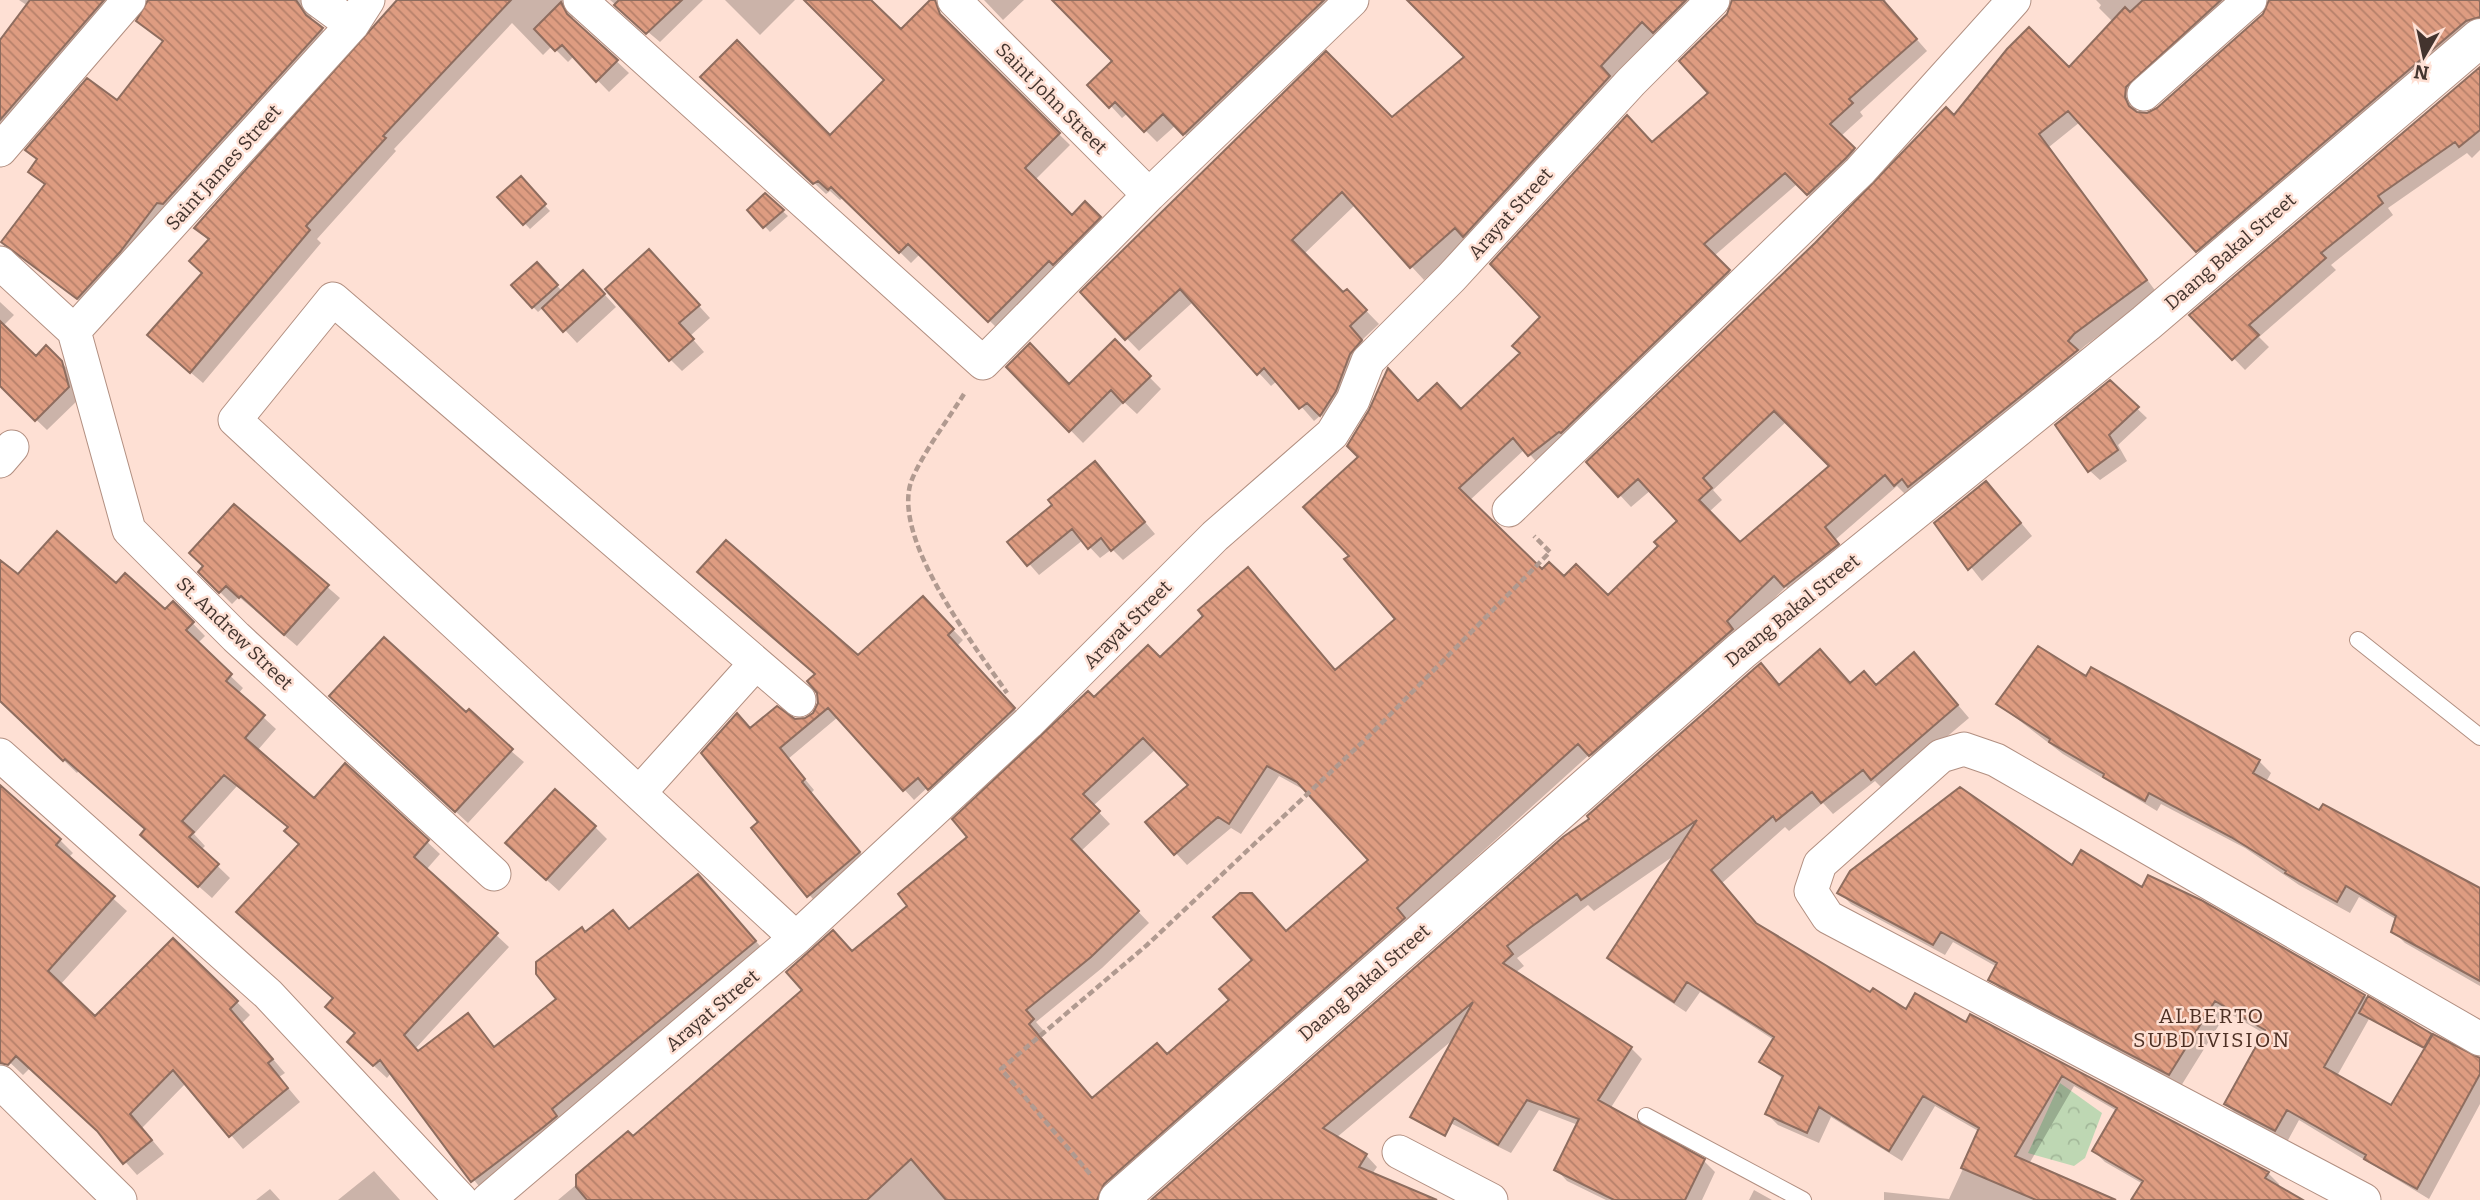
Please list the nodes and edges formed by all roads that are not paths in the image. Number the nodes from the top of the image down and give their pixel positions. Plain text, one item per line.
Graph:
1 (128, 0) edge
2 (318, 0) edge
3 (580, 0) edge
4 (954, 0) edge
5 (1352, 0) edge
6 (1713, 0) edge
7 (2014, 0) edge
8 (2250, 0) edge
9 (360, 13) edge
10 (2480, 38) edge
11 (2144, 94) dead end
12 (0, 150) edge
13 (1149, 195) junction
14 (0, 263) edge
15 (74, 331) junction
16 (1509, 510) dead end
17 (2358, 640) dead end
18 (756, 663) junction
19 (799, 700) dead end
20 (2480, 737) edge
21 (0, 755) edge
22 (640, 792) junction
23 (494, 874) dead end
24 (796, 938) junction
25 (2480, 1039) edge
26 (0, 1082) edge
27 (1646, 1116) dead end
28 (1399, 1152) dead end
29 (1106, 1189) edge
30 (120, 1200) edge
31 (461, 1200) edge
32 (488, 1200) edge
33 (1491, 1200) edge
34 (1803, 1200) edge
35 (2364, 1200) edge

1 - 12 street
2 - 9 street
3 - 13 street
4 - 13 street, Saint John Street
5 - 13 street
6 - 24 street, Arayat Street
7 - 16 street
8 - 11 street
9 - 15 street, Saint James Street
10 - 29 street, Daang Bakal Street
14 - 15 street
15 - 23 street, St. Andrew Street
17 - 20 lane
18 - 19 street
18 - 22 street
18 - 22 street
21 - 31 street
22 - 24 street
24 - 32 street, Arayat Street
25 - 35 street
26 - 30 street
27 - 34 lane
28 - 33 street

